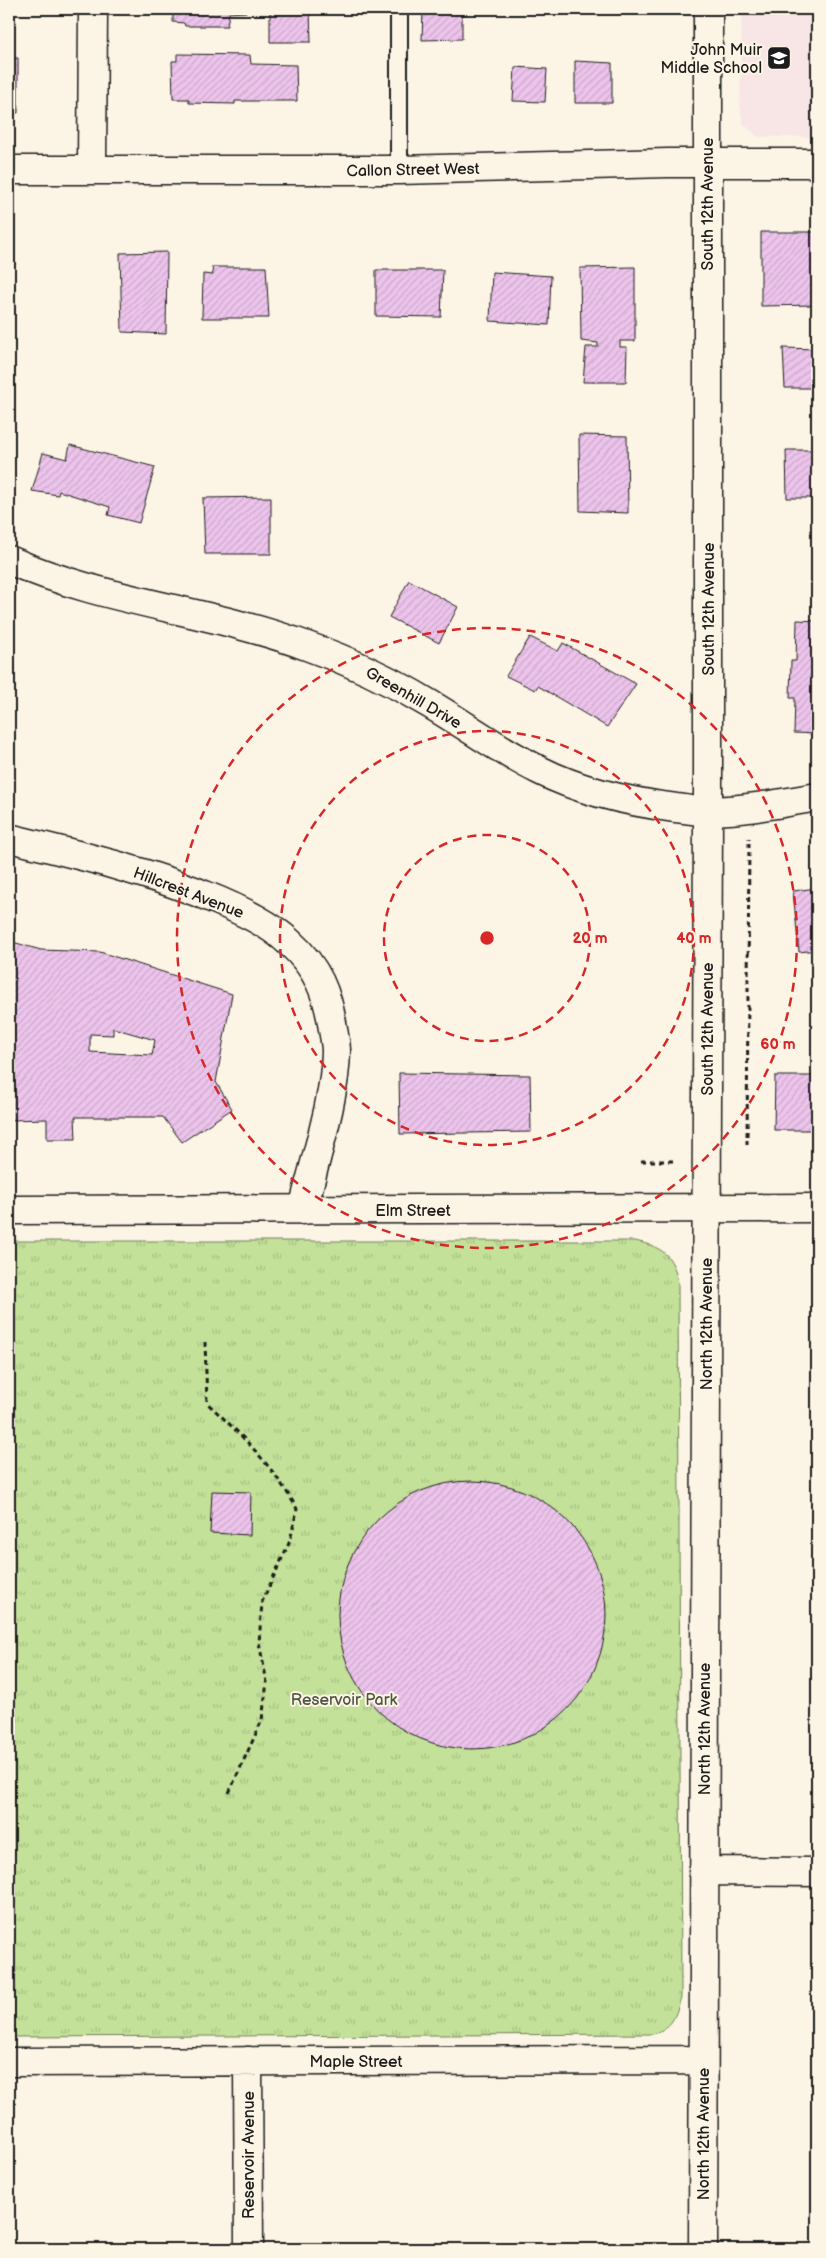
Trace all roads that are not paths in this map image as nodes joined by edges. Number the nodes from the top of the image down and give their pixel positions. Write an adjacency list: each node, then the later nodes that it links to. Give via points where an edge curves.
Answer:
1 (93, 9): 7 (street)
2 (399, 9): 8 (lane)
3 (708, 9): 4 (street, South 12th Avenue)
4 (707, 163): 5 (street, Callon Street West); 8 (street, Callon Street West); 11 (street, South 12th Avenue)
5 (817, 163)
6 (9, 170): 7 (street, Callon Street West)
7 (92, 170): 8 (street, Callon Street West)
8 (399, 170)
9 (9, 560): 11 (street, Greenhill Drive, via 40,574 103,594 199,614 283,637 349,661 429,703 540,771 585,790 644,804)
10 (817, 797): 11 (street, Greenhill Drive, via 749,809)
11 (708, 812): 14 (street, South 12th Avenue)
12 (9, 838): 16 (street, Hillcrest Avenue, via 112,863 198,892 260,921 291,943 308,962 319,978 329,1005 336,1050 332,1092)
13 (817, 1208): 14 (street, Elm Street)
14 (706, 1209): 16 (street, Elm Street); 17 (street, North 12th Avenue)
15 (9, 1210): 16 (street, Elm Street)
16 (303, 1210)
17 (703, 1871): 18 (street); 19 (street, North 12th Avenue)
18 (817, 1872)
19 (703, 2060): 20 (street, Maple Street); 23 (street, North 12th Avenue)
20 (248, 2061): 21 (street, Maple Street); 22 (street, Reservoir Avenue)
21 (9, 2062)
22 (249, 2249)
23 (703, 2249)

